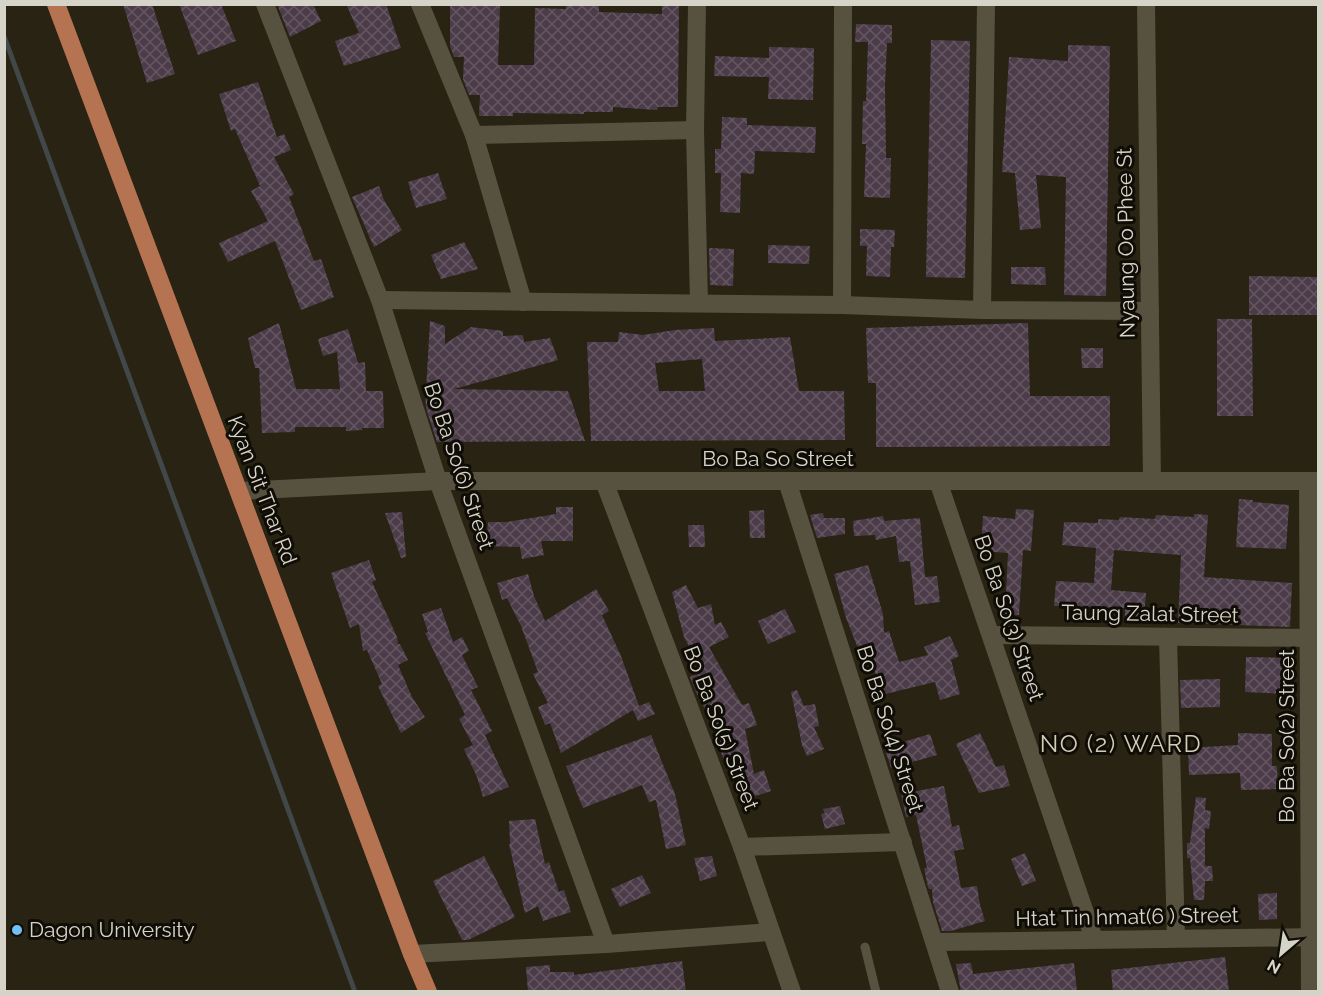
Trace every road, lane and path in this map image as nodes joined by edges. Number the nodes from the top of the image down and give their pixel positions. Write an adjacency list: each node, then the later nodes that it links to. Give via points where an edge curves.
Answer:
1 (56, 4): 22 (main road, Kyan Sit Thar Rd)
2 (265, 4): 10 (street, Bo Ba So(6) Street)
3 (420, 4): 9 (street)
4 (697, 4): 8 (street)
5 (843, 4): 13 (street)
6 (986, 4): 14 (street)
7 (1146, 4): 15 (street, Nyaung Oo Phee St)
8 (695, 130): 9 (street); 12 (street)
9 (474, 135): 11 (street)
10 (380, 300): 11 (street); 16 (street, Bo Ba So(6) Street)
11 (523, 302): 12 (street)
12 (699, 303): 13 (street)
13 (842, 305): 14 (street)
14 (982, 310): 15 (street)
15 (1150, 311): 20 (street, Nyaung Oo Phee St)
16 (438, 481): 17 (street, Bo Ba So Street); 22 (street, Bo Ba So Street); 33 (street, Bo Ba So(6) Street)
17 (604, 481): 18 (street, Bo Ba So Street); 27 (street, Bo Ba So(5) Street)
18 (787, 481): 19 (street, Bo Ba So Street); 26 (street, Bo Ba So(4) Street)
19 (938, 481): 20 (street, Bo Ba So Street); 23 (street, Bo Ba So(3) Street)
20 (1152, 481): 21 (street, Bo Ba So Street)
21 (1313, 481): 25 (street, Bo Ba So(2) Street)
22 (238, 491): 35 (main road, Kyan Sit Thar Rd)
23 (991, 635): 24 (street, Taung Zalat Street); 31 (street, Bo Ba So(3) Street)
24 (1168, 637): 25 (street, Taung Zalat Street); 30 (street)
25 (1310, 638): 29 (street, Bo Ba So(2) Street)
26 (903, 842): 27 (street); 32 (street, Bo Ba So(4) Street)
27 (742, 847): 28 (street, Bo Ba So(5) Street)
28 (770, 932): 33 (street); 37 (street, Bo Ba So(5) Street)
29 (1314, 937): 30 (street, Htat Tin hmat(6 ) Street); 40 (street, Bo Ba So(2) Street)
30 (1176, 938): 31 (street, Htat Tin hmat(6 ) Street)
31 (1094, 939): 32 (street, Htat Tin hmat(6 ) Street)
32 (936, 942): 39 (street, Bo Ba So(4) Street)
33 (606, 944): 35 (street)
34 (865, 947): 38 (lane)
35 (412, 954): 36 (main road, Kyan Sit Thar Rd)
36 (428, 992)
37 (792, 992)
38 (876, 992)
39 (950, 992)
40 (1310, 992)

